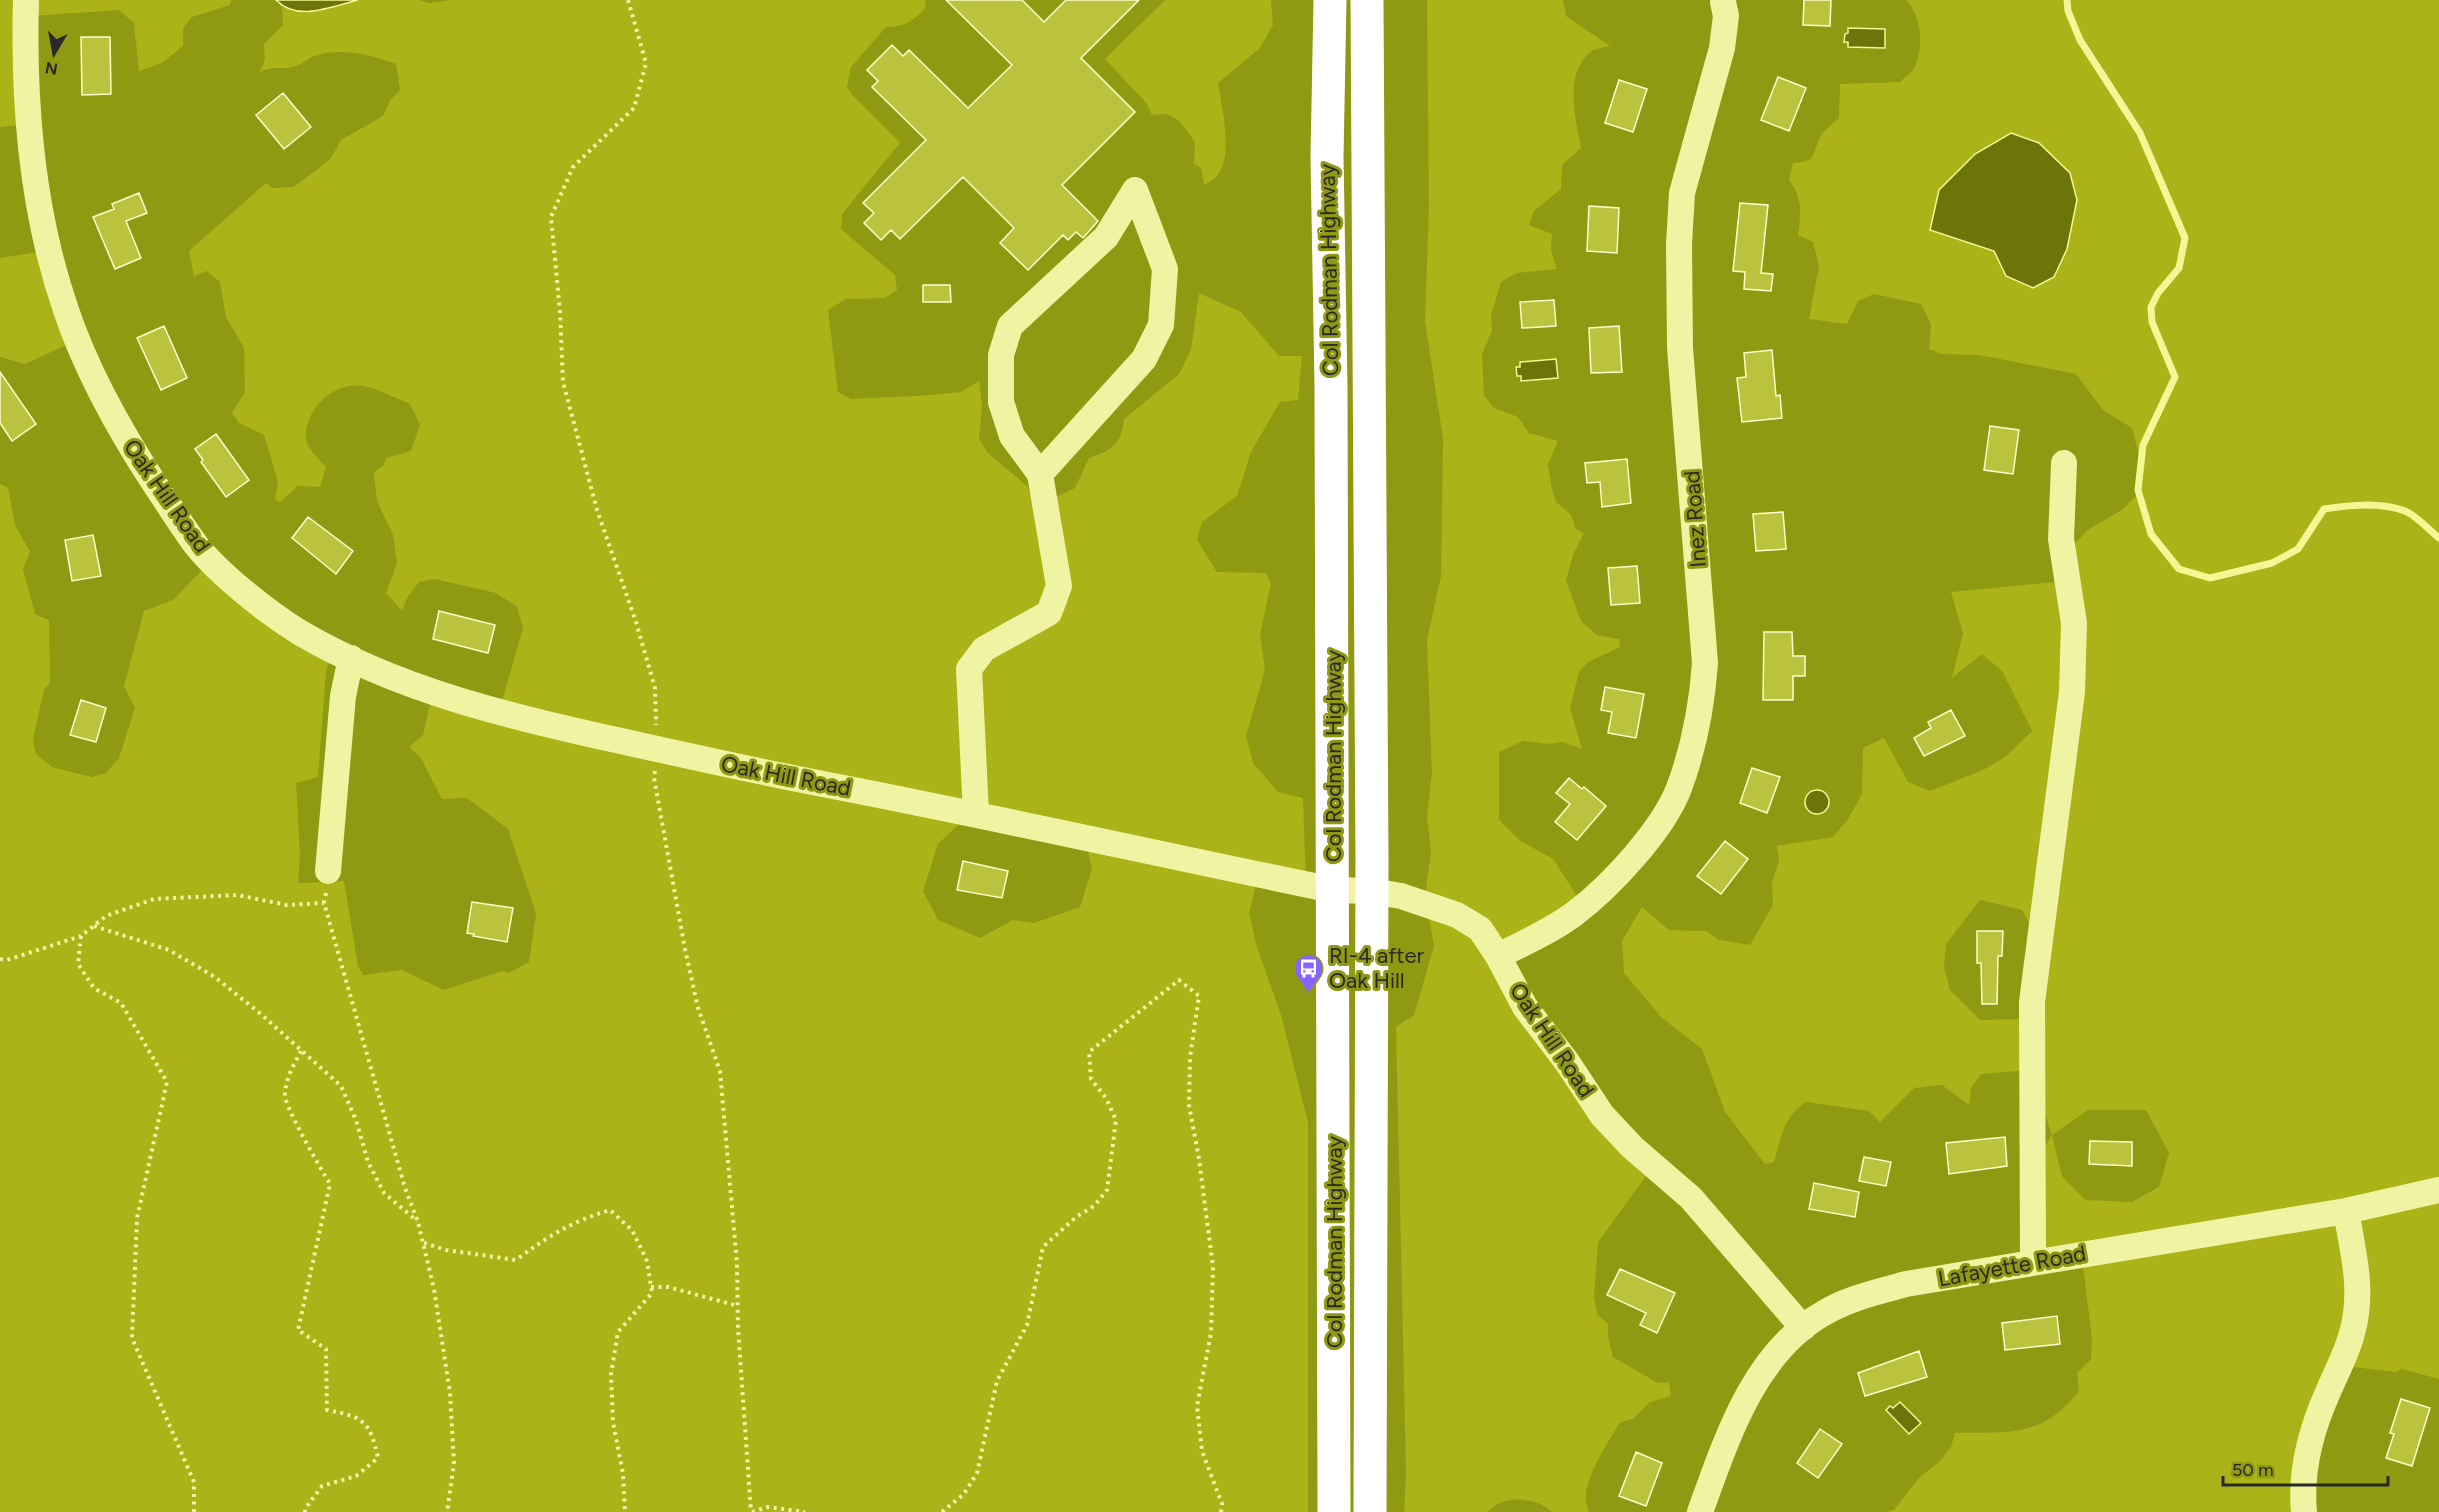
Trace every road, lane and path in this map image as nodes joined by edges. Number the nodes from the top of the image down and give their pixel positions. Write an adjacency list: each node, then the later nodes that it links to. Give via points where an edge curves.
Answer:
1 (26, 0): 7 (street, Oak Hill Road, via 26,84 34,170 52,262 66,312 107,405 198,548 276,617)
2 (1330, 0): 10 (highway, Col Rodman Highway, via 1327,156)
3 (1366, 0): 11 (highway, Col Rodman Highway)
4 (1723, 2): 15 (street, Inez Road, via 1726,16 1722,48 1682,193 1679,244 1680,348 1705,663 1702,705 1679,789 1630,861 1574,914)
5 (2064, 463): 22 (street, via 2061,539 2074,623 2072,692 2032,1002)
6 (1040, 474): 6 (street, via 1144,358 1161,325 1165,269 1135,190 1106,237 1010,326 1001,355 1001,402 1012,436); 8 (street, via 1059,586 1049,613 984,649 969,669)
7 (351, 658): 8 (street, Oak Hill Road, via 410,684 508,716 769,774); 9 (street, via 343,696)
8 (976, 814): 10 (street, Oak Hill Road)
9 (328, 871): 12 (path)
10 (1333, 890): 11 (street, Oak Hill Road); 34 (highway, Col Rodman Highway)
11 (1372, 891): 15 (street, Oak Hill Road, via 1401,896 1457,915 1480,929); 35 (highway, Col Rodman Highway)
12 (324, 903): 13 (path, via 287,905 237,895 154,899 106,916); 20 (path)
13 (94, 926): 14 (path); 17 (path, via 169,950 215,977)
14 (81, 936): 16 (path); 26 (path, via 78,964 94,988 121,1002 167,1082 137,1218 132,1338 194,1482)
15 (1498, 956): 25 (street, Oak Hill Road, via 1525,1008 1602,1114 1632,1147 1691,1198)
16 (0, 959)
17 (301, 1050): 20 (path, via 341,1086 368,1162 384,1193); 27 (path, via 290,1073 285,1097 330,1184 298,1330 326,1350 327,1410 355,1415 373,1434 378,1458 356,1476 322,1486)
18 (2439, 1190): 19 (street, Lafayette Road)
19 (2346, 1210): 22 (street, Lafayette Road); 37 (street, via 2355,1247 2357,1308 2352,1333 2311,1436 2303,1480)
20 (418, 1222): 21 (path)
21 (423, 1243): 23 (path, via 516,1260 581,1218 610,1210 632,1230 647,1261); 28 (path, via 434,1289 453,1421 454,1464)
22 (2033, 1262): 25 (street, Lafayette Road, via 1906,1284 1848,1301 1822,1313)
23 (651, 1287): 24 (path, via 669,1287); 29 (path, via 652,1293 618,1332 611,1374)
24 (738, 1306)
25 (1803, 1328): 36 (street, Lafayette Road, via 1754,1386 1728,1436)
26 (194, 1512)
27 (305, 1512)
28 (447, 1512)
29 (625, 1512)
30 (752, 1512): 31 (path, via 768,1507)
31 (805, 1512)
32 (942, 1512): 33 (path, via 964,1494 977,1473 997,1381 1027,1325 1043,1248 1094,1206 1107,1190 1116,1120 1107,1098 1091,1078 1089,1052 1179,980 1199,996 1190,1057 1189,1105 1213,1267 1211,1334 1197,1406 1202,1451 1222,1504)
33 (1221, 1512)
34 (1334, 1512)
35 (1370, 1512)
36 (1700, 1512)
37 (2304, 1512)

